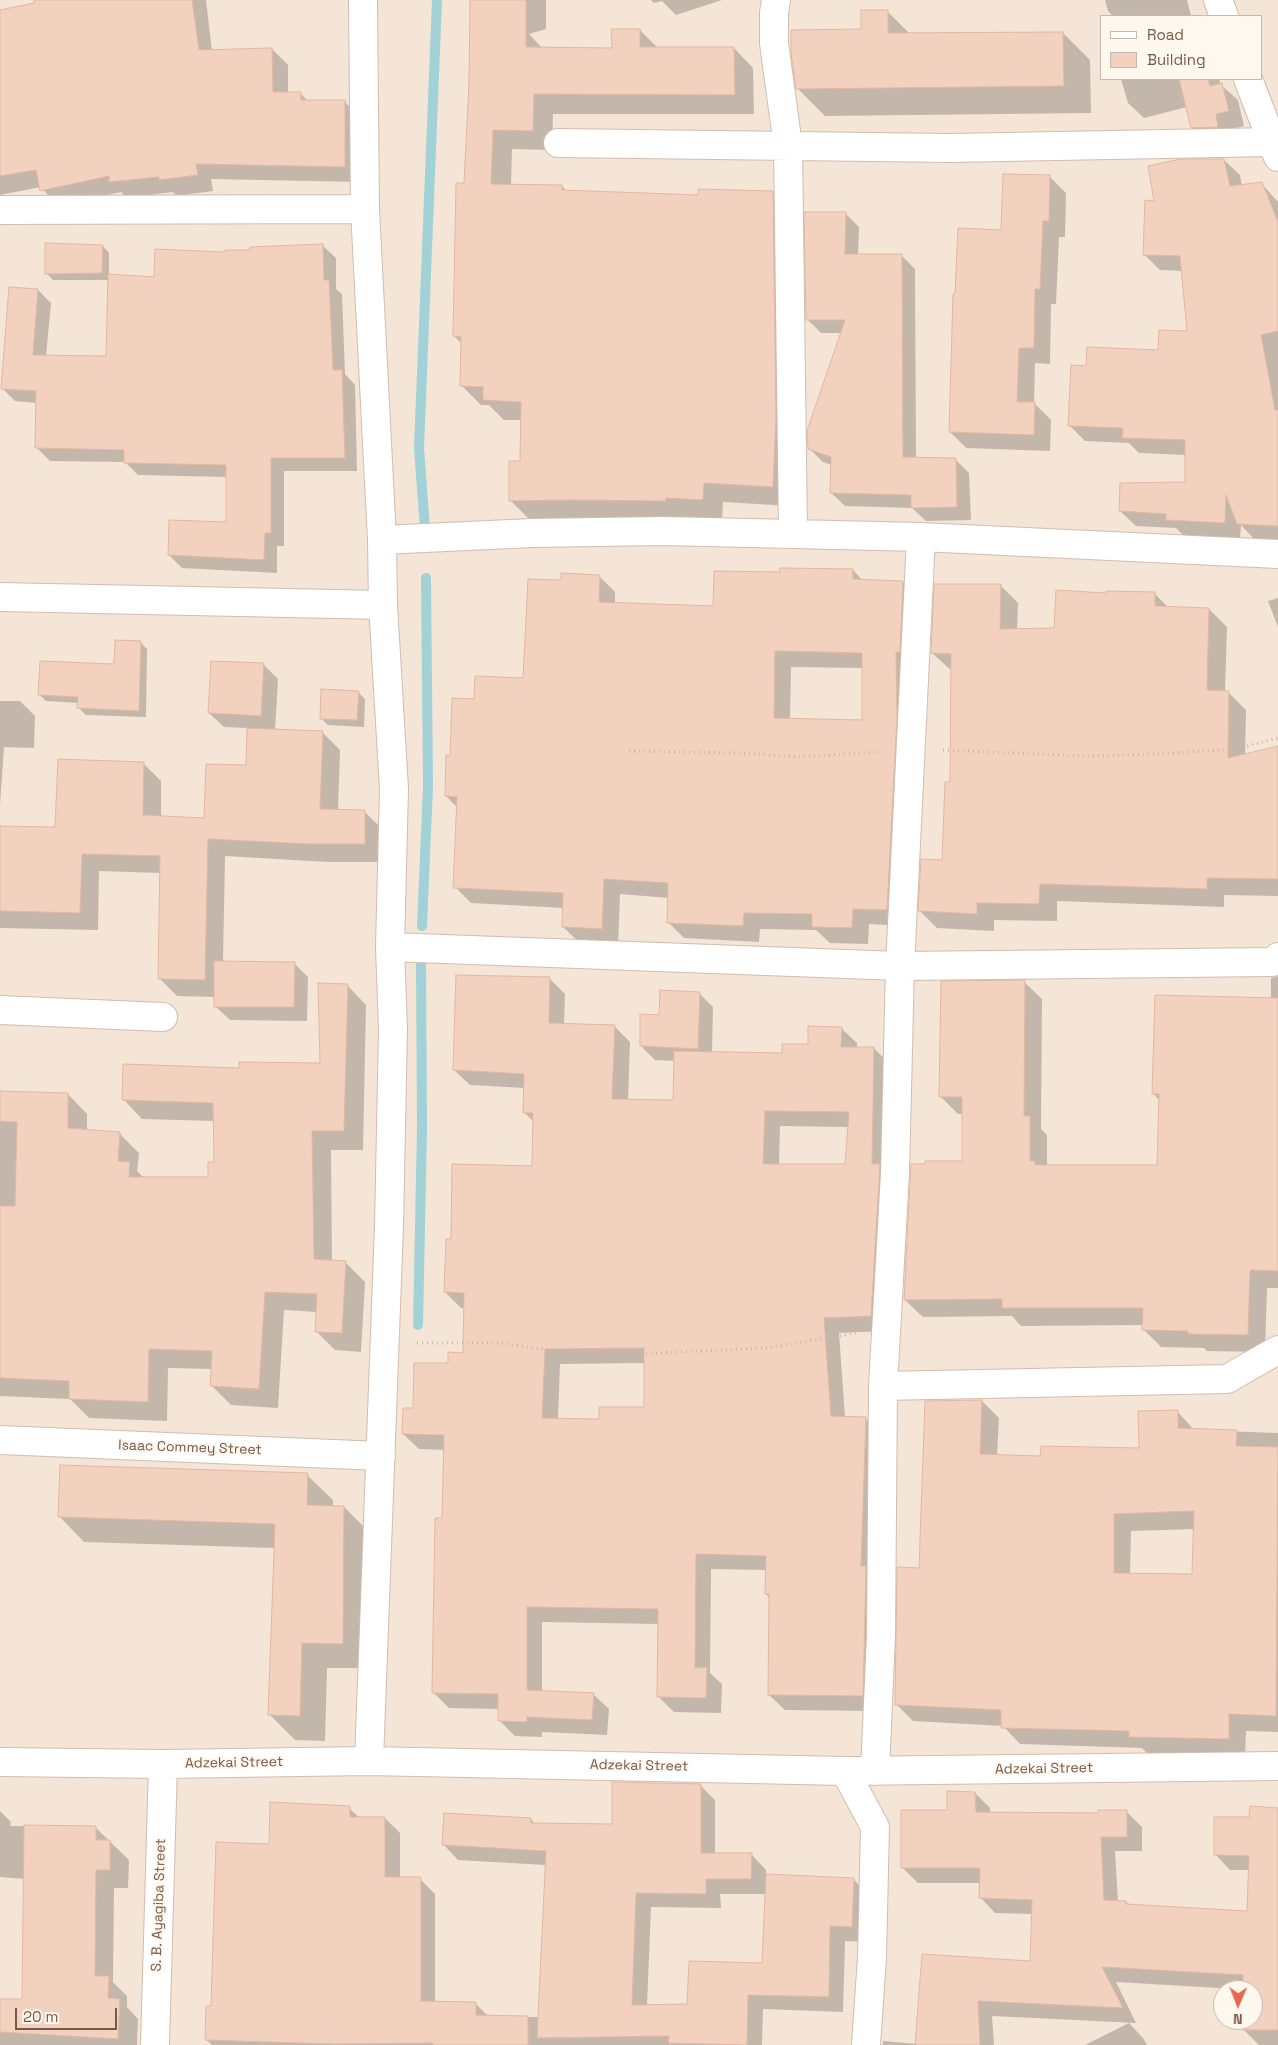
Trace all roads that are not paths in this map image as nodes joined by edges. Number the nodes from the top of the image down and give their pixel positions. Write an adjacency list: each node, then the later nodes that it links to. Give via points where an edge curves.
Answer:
1 (363, 0): 9 (street)
2 (776, 0): 7 (street, via 774,43)
3 (1218, 0): 4 (street)
4 (1224, 15)
5 (1248, 80): 8 (street)
6 (558, 142): 7 (street)
7 (788, 146): 8 (street); 11 (street)
8 (1275, 150)
9 (365, 209): 10 (street); 13 (street)
10 (0, 210)
11 (793, 533): 12 (street); 13 (street, via 663,531)
12 (921, 537): 14 (street); 19 (street)
13 (382, 540): 16 (street)
14 (1278, 554)
15 (0, 597): 16 (street)
16 (383, 605): 17 (street, via 394,788)
17 (390, 947): 19 (street); 25 (street, via 393,1029)
18 (1278, 958): 19 (street, via 1272,962)
19 (900, 966): 23 (street, via 895,1173)
20 (0, 1010): 21 (street)
21 (164, 1017)
22 (1278, 1350): 23 (street, via 1227,1379)
23 (883, 1386): 31 (street)
24 (0, 1440): 25 (street, Isaac Commey Street)
25 (381, 1456): 26 (street)
26 (369, 1761): 28 (street, Adzekai Street); 30 (street, Adzekai Street)
27 (0, 1762): 28 (street, Adzekai Street)
28 (163, 1764): 32 (street, S. B. Ayagiba Street)
29 (1278, 1766): 31 (street, Adzekai Street)
30 (845, 1771): 31 (street, Adzekai Street); 33 (street, via 876,1827)
31 (875, 1771)
32 (155, 2045)
33 (866, 2045)

